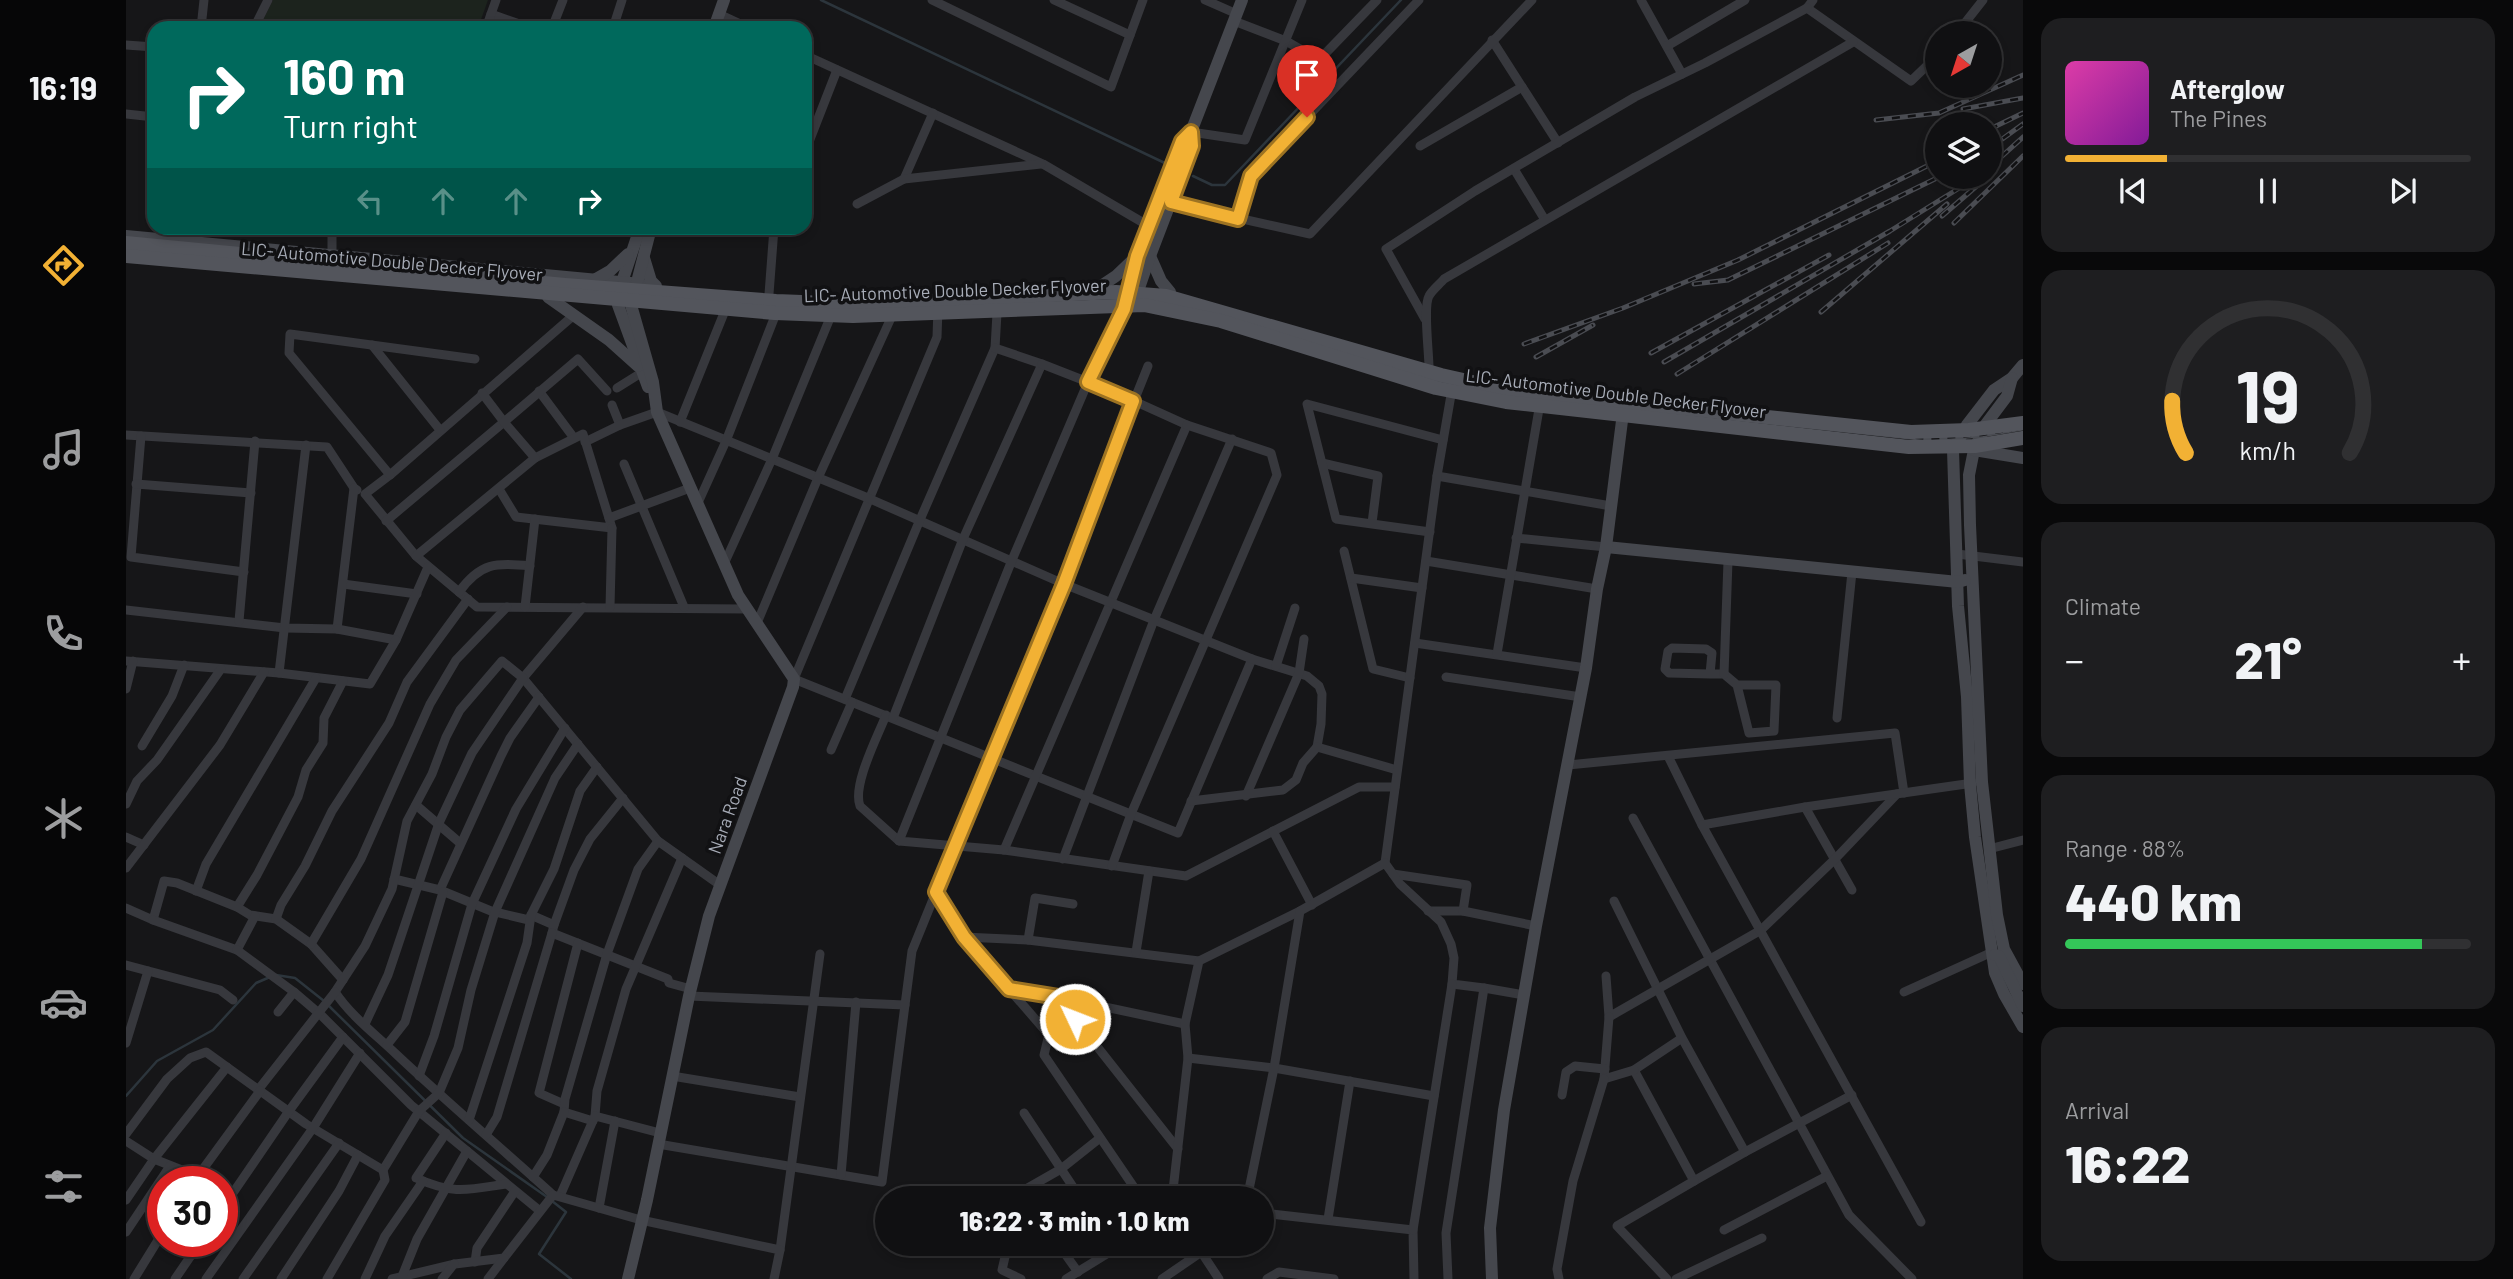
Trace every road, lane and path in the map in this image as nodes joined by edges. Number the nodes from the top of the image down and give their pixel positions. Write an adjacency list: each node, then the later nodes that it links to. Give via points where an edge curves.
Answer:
1 (204, 0): 23 (street)
2 (268, 0): 24 (street)
3 (496, 0): 20 (street)
4 (563, 0): 27 (street)
5 (622, 0): 28 (street)
6 (724, 0): 21 (main road)
7 (932, 0): 32 (street, via 1111,87)
8 (1055, 0): 32 (street)
9 (1143, 0): 32 (street)
10 (1205, 0): 22 (street)
11 (1242, 0): 22 (main road)
12 (1303, 0): 34 (street)
13 (1377, 0): 34 (street, via 1321,59)
14 (1419, 0): 56 (street, via 1251,176)
15 (1532, 0): 33 (street)
16 (1641, 0): 38 (street)
17 (1745, 0): 38 (street)
18 (1983, 0): 31 (street)
19 (1810, 4): 35 (street); 42 (street)
20 (491, 14): 25 (street); 26 (street)
21 (719, 14): 29 (main road); 30 (street)
22 (1236, 17): 34 (street); 47 (main road)
23 (202, 21)
24 (258, 21)
25 (488, 21)
26 (511, 21)
27 (555, 21)
28 (615, 21)
29 (716, 21)
30 (734, 21)
31 (1966, 21)
32 (1130, 35)
33 (1492, 40): 43 (street); 56 (street, via 1310,233)
34 (1286, 41): 47 (street, via 1245,141)
35 (1853, 42): 40 (street, via 1910,81); 57 (street)
36 (126, 45): 37 (street)
37 (147, 46)
38 (1667, 46): 42 (street)
39 (812, 58): 41 (street)
40 (1925, 67)
41 (836, 70): 44 (street); 48 (street)
42 (1682, 74): 49 (street)
43 (1522, 87): 49 (street); 50 (street)
44 (933, 113): 51 (street); 53 (street)
45 (126, 114): 46 (street)
46 (147, 116)
47 (1191, 132): 54 (main road, via 1192,146); 58 (main road, via 1182,141)
48 (812, 133)
49 (1558, 143): 52 (street)
50 (1420, 146)
51 (1042, 164): 53 (street); 58 (street)
52 (1514, 169): 57 (street); 88 (street, via 1386,248)
53 (904, 179): 55 (street)
54 (1171, 202): 56 (street); 58 (main road)
55 (857, 204)
56 (1238, 219)
57 (1545, 220): 88 (street, via 1444,279 1429,297)
58 (1154, 228): 67 (main road)
59 (332, 235): 66 (street)
60 (639, 235): 65 (main road)
61 (647, 235): 65 (main road)
62 (773, 235): 75 (street)
63 (126, 236): 66 (main road)
64 (126, 243): 111 (main road, LIC- Automotive Double Decker Flyover, bridge, via 776,301 853,304 1154,294 1441,376 1508,390 1911,432 1969,430)
65 (637, 252): 69 (main road); 70 (main road); 71 (main road)
66 (332, 255): 69 (main road)
67 (1143, 256): 72 (main road); 73 (main road); 74 (main road)
68 (126, 258): 77 (main road); 125 (main road, LIC- Automotive Double Decker Flyover, bridge, via 775,313 853,316 1144,305 1221,321 1436,388 1506,402 1909,447)
69 (596, 280): 70 (main road)
70 (629, 283): 71 (main road); 78 (main road)
71 (656, 286): 75 (main road)
72 (1098, 288): 73 (main road); 76 (main road)
73 (1133, 288): 74 (main road); 79 (main road); 80 (main road)
74 (1170, 292): 95 (main road)
75 (769, 294): 76 (main road, via 827,298)
76 (937, 295): 85 (street)
77 (548, 298): 78 (main road); 83 (main road)
78 (625, 305): 81 (main road); 96 (main road); 102 (main road)
79 (1124, 309): 80 (main road); 82 (main road); 98 (street)
80 (1138, 309): 104 (main road, via 1231,328)
81 (724, 313): 84 (main road); 113 (street)
82 (997, 313): 85 (main road); 90 (street)
83 (574, 315): 96 (main road); 103 (street)
84 (775, 316): 86 (main road); 123 (street)
85 (938, 316): 87 (main road); 146 (street, via 937,337)
86 (830, 318): 87 (main road); 133 (street)
87 (891, 318): 138 (street)
88 (1425, 319): 95 (street)
89 (372, 345): 91 (street); 118 (street); 136 (street, via 290,334 289,353)
90 (995, 348): 92 (street); 153 (street)
91 (475, 359)
92 (1042, 364): 98 (street); 158 (street)
93 (2023, 365): 97 (main road)
94 (1148, 366): 106 (street)
95 (1429, 368): 105 (main road, via 1508,386)
96 (640, 370): 99 (street); 102 (main road)
97 (2012, 378): 114 (main road, via 2007,396); 117 (main road, via 1994,390)
98 (1088, 382): 106 (street); 165 (street)
99 (617, 387)
100 (539, 391): 101 (street, via 578,359); 112 (street); 121 (street)
101 (607, 391)
102 (653, 392): 109 (main road)
103 (482, 393): 112 (street); 118 (street)
104 (1451, 395): 108 (main road); 124 (street)
105 (1625, 397): 110 (main road); 117 (main road, via 1911,428)
106 (1133, 401): 116 (street); 179 (street)
107 (612, 405): 115 (street)
108 (1539, 409): 110 (main road); 143 (street)
109 (657, 412): 113 (street); 115 (street); 141 (main road)
110 (1623, 418): 129 (main road, via 1908,452); 149 (main road)
111 (2023, 420): 114 (main road)
112 (504, 422): 131 (street); 152 (street)
113 (680, 422): 123 (street)
114 (1986, 424): 117 (main road); 130 (main road)
115 (620, 425): 127 (street)
116 (1186, 425): 122 (street); 185 (street)
117 (1967, 425): 129 (main road)
118 (440, 430): 136 (street)
119 (126, 435): 120 (street)
120 (141, 436): 126 (street); 139 (street)
121 (574, 438): 127 (street, via 583,433); 131 (street)
122 (1232, 439): 194 (street); 201 (street, via 1271,453 1277,475)
123 (726, 440): 133 (street); 147 (street)
124 (1443, 440): 134 (street, via 1307,404); 137 (street)
125 (2023, 440): 130 (main road)
126 (255, 441): 128 (street); 144 (street)
127 (585, 442): 150 (street)
128 (306, 446): 140 (street, via 327,447); 197 (street)
129 (1953, 450): 130 (main road); 161 (main road)
130 (1974, 450): 132 (main road); 162 (main road, via 1969,475)
131 (535, 458): 142 (street)
132 (2023, 458)
133 (772, 459): 138 (street); 169 (street)
134 (1322, 463): 154 (street, via 1336,519); 154 (street, via 1378,476)
135 (624, 464): 148 (street)
136 (390, 475): 145 (street)
137 (1437, 476): 143 (street); 156 (street)
138 (818, 478): 146 (street); 196 (street)
139 (136, 484): 144 (street); 164 (street)
140 (354, 488): 145 (street); 178 (street)
141 (690, 488): 147 (main road); 148 (street)
142 (499, 489): 151 (street, via 516,517); 163 (street)
143 (1526, 492): 149 (street); 157 (street)
144 (251, 493): 172 (street)
145 (365, 494): 152 (street)
146 (868, 498): 153 (street); 219 (street)
147 (697, 505): 169 (main road)
148 (642, 506): 150 (street); 190 (street)
149 (1611, 506): 159 (main road)
150 (609, 517): 155 (street)
151 (535, 519): 155 (street); 170 (street)
152 (386, 521): 163 (street)
153 (919, 522): 158 (street); 225 (street)
154 (1371, 523): 156 (street)
155 (612, 528): 189 (street)
156 (1430, 532): 166 (street)
157 (1516, 538): 159 (street); 174 (street)
158 (963, 539): 165 (street); 226 (street)
159 (1606, 547): 167 (main road); 181 (main road)
160 (1344, 551): 175 (street)
161 (1957, 554): 162 (street); 177 (main road)
162 (1972, 555): 168 (street); 176 (main road)
163 (415, 556): 171 (street)
164 (129, 557): 172 (street)
165 (1012, 560): 179 (street); 229 (street)
166 (1426, 561): 174 (street); 180 (street)
167 (1728, 561): 173 (main road); 214 (street)
168 (2023, 562)
169 (724, 564): 192 (main road)
170 (530, 566): 182 (street, via 494,564 478,572); 187 (street)
171 (428, 567): 182 (street); 183 (street)
172 (244, 572): 195 (street)
173 (1852, 572): 177 (main road); 227 (street)
174 (1511, 574): 181 (street); 203 (street)
175 (1351, 578): 180 (street); 218 (street, via 1373,669)
176 (1972, 578): 177 (main road); 240 (main road)
177 (1958, 582): 240 (main road)
178 (343, 584): 183 (street); 198 (street)
179 (1064, 584): 185 (street); 235 (street)
180 (1422, 588): 202 (street)
181 (1597, 589): 208 (main road)
182 (459, 592): 184 (street)
183 (417, 594): 200 (street)
184 (468, 599): 186 (street, via 477,607); 291 (street, via 407,682 389,723 326,822)
185 (1109, 601): 194 (street); 239 (street)
186 (507, 607): 187 (street); 299 (street, via 456,660 430,704 361,859)
187 (525, 607): 188 (street)
188 (583, 607): 189 (street); 217 (street)
189 (610, 607): 190 (street)
190 (684, 607): 192 (street)
191 (1295, 608): 207 (street)
192 (746, 609): 196 (main road)
193 (126, 610): 195 (street)
194 (1154, 620): 201 (street); 243 (street)
195 (239, 621): 197 (street)
196 (757, 623): 219 (main road)
197 (285, 628): 198 (street); 211 (street)
198 (337, 629): 200 (street)
199 (1304, 639): 212 (street)
200 (397, 640): 220 (street, via 370,684)
201 (1206, 640): 204 (street); 250 (street)
202 (1415, 643): 203 (street); 218 (street)
203 (1497, 654): 208 (street)
204 (1252, 659): 207 (street); 246 (street)
205 (130, 661): 206 (street); 222 (street)
206 (184, 666): 209 (street); 231 (street)
207 (1276, 666): 212 (street)
208 (1586, 667): 224 (main road)
209 (220, 668): 210 (street); 247 (street, via 157,760 137,781)
210 (264, 672): 211 (street); 260 (street, via 220,745)
211 (279, 673): 216 (street)
212 (1299, 673): 232 (street, via 1319,686 1321,694); 244 (street)
213 (1710, 674): 213 (street, via 1710,651 1668,651 1667,671); 214 (street)
214 (1724, 674): 221 (street)
215 (1446, 677): 224 (street)
216 (316, 678): 220 (street); 276 (street, via 206,864)
217 (523, 678): 223 (street); 248 (street, via 502,660 484,679 460,710); 252 (street, via 472,752)
218 (1410, 678): 238 (street)
219 (794, 679): 225 (street); 274 (main road, Nara Road)
220 (343, 681): 283 (street, via 324,718 323,743 306,770 298,797)
221 (1737, 685): 221 (street, via 1776,685 1774,731 1749,733)
222 (126, 689)
223 (539, 697): 228 (street); 259 (street, via 510,738)
224 (1581, 697): 236 (main road)
225 (849, 701): 226 (street); 233 (street)
226 (889, 717): 229 (street); 258 (street, via 862,777 858,801)
227 (1837, 718)
228 (565, 728): 230 (street); 280 (street, via 516,809)
229 (942, 737): 235 (street); 258 (street)
230 (579, 744): 237 (street); 287 (street, via 555,778)
231 (142, 746)
232 (1317, 747): 238 (street); 244 (street, via 1296,780 1283,790)
233 (831, 750)
234 (1668, 756): 236 (street); 242 (street, via 1895,733); 253 (street)
235 (992, 757): 239 (street); 261 (street)
236 (1568, 765): 293 (main road)
237 (597, 767): 245 (street); 289 (street, via 580,791 554,869)
238 (1397, 770): 241 (street)
239 (1037, 776): 243 (street); 263 (street)
240 (1976, 783): 242 (street); 262 (main road); 304 (main road)
241 (1395, 787): 254 (street, via 1359,788); 267 (street)
242 (1900, 793): 249 (street); 265 (street)
243 (1087, 796): 250 (street); 266 (street)
244 (1246, 796): 246 (street)
245 (622, 797): 257 (street); 294 (street, via 590,839)
246 (1191, 801): 250 (street, via 1178,833)
247 (126, 804)
248 (416, 804): 252 (street); 272 (street, via 407,821)
249 (1805, 807): 253 (street); 265 (street)
250 (1131, 814): 268 (street)
251 (1633, 818): 305 (street)
252 (439, 823): 259 (street); 273 (street)
253 (1702, 825): 295 (street)
254 (1273, 831): 270 (street, via 1186,876); 282 (street)
255 (126, 837): 260 (street)
256 (2023, 840): 262 (street)
257 (658, 841): 264 (street); 302 (street, via 638,869)
258 (900, 841): 261 (street)
259 (460, 843): 277 (street)
260 (144, 845): 269 (street)
261 (956, 845): 263 (street); 278 (street)
262 (1989, 849): 304 (main road)
263 (1004, 850): 266 (street)
264 (682, 858): 274 (street); 308 (street)
265 (1836, 858): 275 (street); 295 (street)
266 (1063, 859): 268 (street)
267 (1385, 863): 271 (street); 282 (street)
268 (1112, 866): 270 (street)
269 (126, 868)
270 (1149, 871): 301 (street)
271 (1393, 874): 286 (street); 288 (street, via 1466,885)
272 (394, 879): 273 (street); 311 (street, via 365,946)
273 (418, 885): 277 (street); 331 (street, via 388,975)
274 (720, 885): 319 (main road, Nara Road)
275 (1852, 890)
276 (195, 891): 283 (street); 292 (street, via 164,881)
277 (442, 891): 280 (street); 338 (street, via 405,1022)
278 (936, 892): 296 (street); 326 (street, via 912,951)
279 (1614, 901): 316 (street)
280 (472, 904): 287 (street); 345 (street, via 435,1036)
281 (1073, 904): 297 (street, via 1035,898)
282 (1312, 905): 285 (street)
283 (237, 907): 290 (street)
284 (126, 908): 292 (street)
285 (1300, 911): 306 (street); 342 (street)
286 (1428, 911): 288 (street); 312 (street, via 1441,922 1451,944)
287 (495, 912): 289 (street, via 529,920); 349 (street, via 458,1048)
288 (1463, 912): 293 (street)
289 (531, 915): 294 (street); 359 (street, via 527,943)
290 (256, 916): 291 (street); 300 (street)
291 (276, 919): 299 (street)
292 (153, 920): 300 (street)
293 (1536, 926): 321 (main road)
294 (553, 929): 298 (street); 365 (street, via 497,1117)
295 (1761, 930): 305 (street); 351 (street)
296 (964, 937): 297 (street); 315 (street)
297 (1028, 940): 301 (street)
298 (578, 943): 302 (street); 354 (street, via 539,1093)
299 (311, 944): 311 (street)
300 (237, 950): 317 (street)
301 (1136, 952): 306 (street)
302 (607, 954): 308 (street); 354 (street)
303 (820, 954): 323 (street)
304 (1998, 954): 313 (main road); 320 (street); 327 (main road); 333 (main road, via 1995,973)
305 (1710, 959): 316 (street); 361 (street)
306 (1199, 961): 332 (street)
307 (126, 965): 309 (street)
308 (635, 965): 319 (street); 358 (street, via 597,1091)
309 (148, 971): 324 (street, via 220,990); 337 (street)
310 (1606, 976): 330 (street)
311 (343, 980): 318 (street)
312 (1452, 984): 314 (street); 352 (street)
313 (2023, 984)
314 (1485, 988): 321 (street); 438 (street, via 1446,1233)
315 (1009, 989): 322 (street); 334 (street)
316 (1657, 989): 330 (street); 336 (street)
317 (294, 992): 328 (street); 329 (street)
318 (335, 992): 329 (street); 331 (street)
319 (690, 992): 323 (street); 346 (main road, Nara Road)
320 (1904, 992)
321 (1524, 996): 439 (main road, via 1490,1228)
322 (1058, 997): 332 (street); 334 (street); 370 (street)
323 (814, 999): 325 (street); 353 (street)
324 (233, 1000)
325 (856, 1002): 326 (street); 380 (street)
326 (905, 1005): 380 (street, via 882,1182)
327 (2023, 1006)
328 (278, 1012)
329 (318, 1012): 335 (street); 348 (street)
330 (1609, 1017): 344 (street)
331 (365, 1024): 338 (street)
332 (1185, 1024): 340 (street)
333 (2023, 1027)
334 (1049, 1035): 366 (street, via 1044,1055)
335 (343, 1037): 339 (street); 355 (street)
336 (1682, 1038): 343 (street); 372 (street)
337 (126, 1043)
338 (387, 1045): 345 (street)
339 (360, 1053): 356 (street); 362 (street)
340 (1188, 1058): 342 (street); 370 (street)
341 (227, 1067): 348 (street); 364 (street, via 206,1052 190,1058 167,1079); 374 (street)
342 (1274, 1068): 347 (street); 391 (street)
343 (1634, 1070): 344 (street); 384 (street)
344 (1604, 1074): 350 (street, via 1575,1066 1566,1072); 440 (street, via 1573,1181)
345 (419, 1076): 349 (street)
346 (672, 1076): 353 (street); 367 (main road, Nara Road)
347 (1350, 1081): 352 (street); 400 (street)
348 (259, 1090): 355 (street); 376 (street)
349 (439, 1093): 356 (street); 359 (street)
350 (1562, 1095)
351 (1852, 1095): 361 (street); 402 (street)
352 (1434, 1096): 403 (street)
353 (800, 1097): 377 (street)
354 (564, 1108): 358 (street); 382 (street, via 547,1155)
355 (289, 1111): 362 (street); 386 (street)
356 (419, 1111): 363 (street); 379 (street)
357 (1024, 1113): 378 (street)
358 (594, 1119): 360 (street); 394 (street)
359 (469, 1120): 365 (street)
360 (615, 1121): 367 (street); 397 (street)
361 (1798, 1122): 372 (street); 381 (street)
362 (313, 1128): 369 (street); 422 (street)
363 (446, 1133): 371 (street); 383 (street, via 416,1178)
364 (126, 1134)
365 (486, 1135): 382 (street)
366 (1101, 1138): 378 (street); 389 (street)
367 (659, 1139): 377 (street); 401 (main road, Nara Road)
368 (126, 1141): 374 (street)
369 (339, 1143): 373 (street); 423 (street)
370 (1178, 1149): 390 (street)
371 (467, 1151): 385 (street); 392 (street)
372 (1745, 1152): 384 (street)
373 (358, 1155): 379 (street); 424 (street)
374 (154, 1159): 375 (street); 395 (street)
375 (170, 1166)
376 (205, 1166)
377 (790, 1167): 380 (street); 407 (street)
378 (1061, 1169): 387 (street); 388 (street)
379 (383, 1170): 425 (street, via 385,1180)
380 (841, 1175)
381 (1827, 1176): 404 (street); 443 (street, via 1849,1215)
382 (533, 1177): 394 (street)
383 (423, 1181): 392 (street); 426 (street, via 385,1236)
384 (1694, 1181): 441 (street, via 1616,1226)
385 (506, 1184): 392 (street); 393 (street)
386 (238, 1186)
387 (1036, 1186)
388 (1072, 1186)
389 (1133, 1186)
390 (1175, 1186)
391 (1250, 1186)
392 (444, 1189): 419 (street)
393 (515, 1191): 398 (street); 416 (street, via 477,1248)
394 (555, 1196): 397 (street); 398 (street)
395 (126, 1200)
396 (147, 1200): 405 (street)
397 (599, 1208): 401 (street)
398 (541, 1210): 415 (street)
399 (1274, 1214): 400 (street)
400 (1328, 1219): 403 (street)
401 (642, 1220): 407 (street); 429 (main road, Nara Road)
402 (1921, 1222)
403 (1413, 1230): 437 (street)
404 (1724, 1230)
405 (126, 1232)
406 (1762, 1238): 442 (street)
407 (780, 1250): 430 (street)
408 (1005, 1256): 431 (street, via 1002,1269)
409 (1067, 1256): 418 (street)
410 (1101, 1256): 418 (street)
411 (1189, 1256): 433 (street)
412 (1204, 1256): 434 (street)
413 (148, 1257): 420 (street)
414 (190, 1257): 421 (street)
415 (504, 1258): 416 (street); 428 (street)
416 (475, 1262): 417 (street)
417 (455, 1264): 419 (street); 427 (street)
418 (1078, 1272): 432 (street)
419 (398, 1278)
420 (134, 1279)
421 (175, 1279)
422 (206, 1279)
423 (243, 1279)
424 (281, 1279)
425 (327, 1279)
426 (365, 1279)
427 (442, 1279)
428 (488, 1279)
429 (628, 1279)
430 (774, 1279)
431 (1021, 1279)
432 (1066, 1279)
433 (1162, 1279)
434 (1219, 1279)
435 (1268, 1279): 436 (street, via 1279,1272)
436 (1334, 1279)
437 (1414, 1279)
438 (1448, 1279)
439 (1492, 1279)
440 (1559, 1279)
441 (1667, 1279)
442 (1676, 1279)
443 (1912, 1279)

